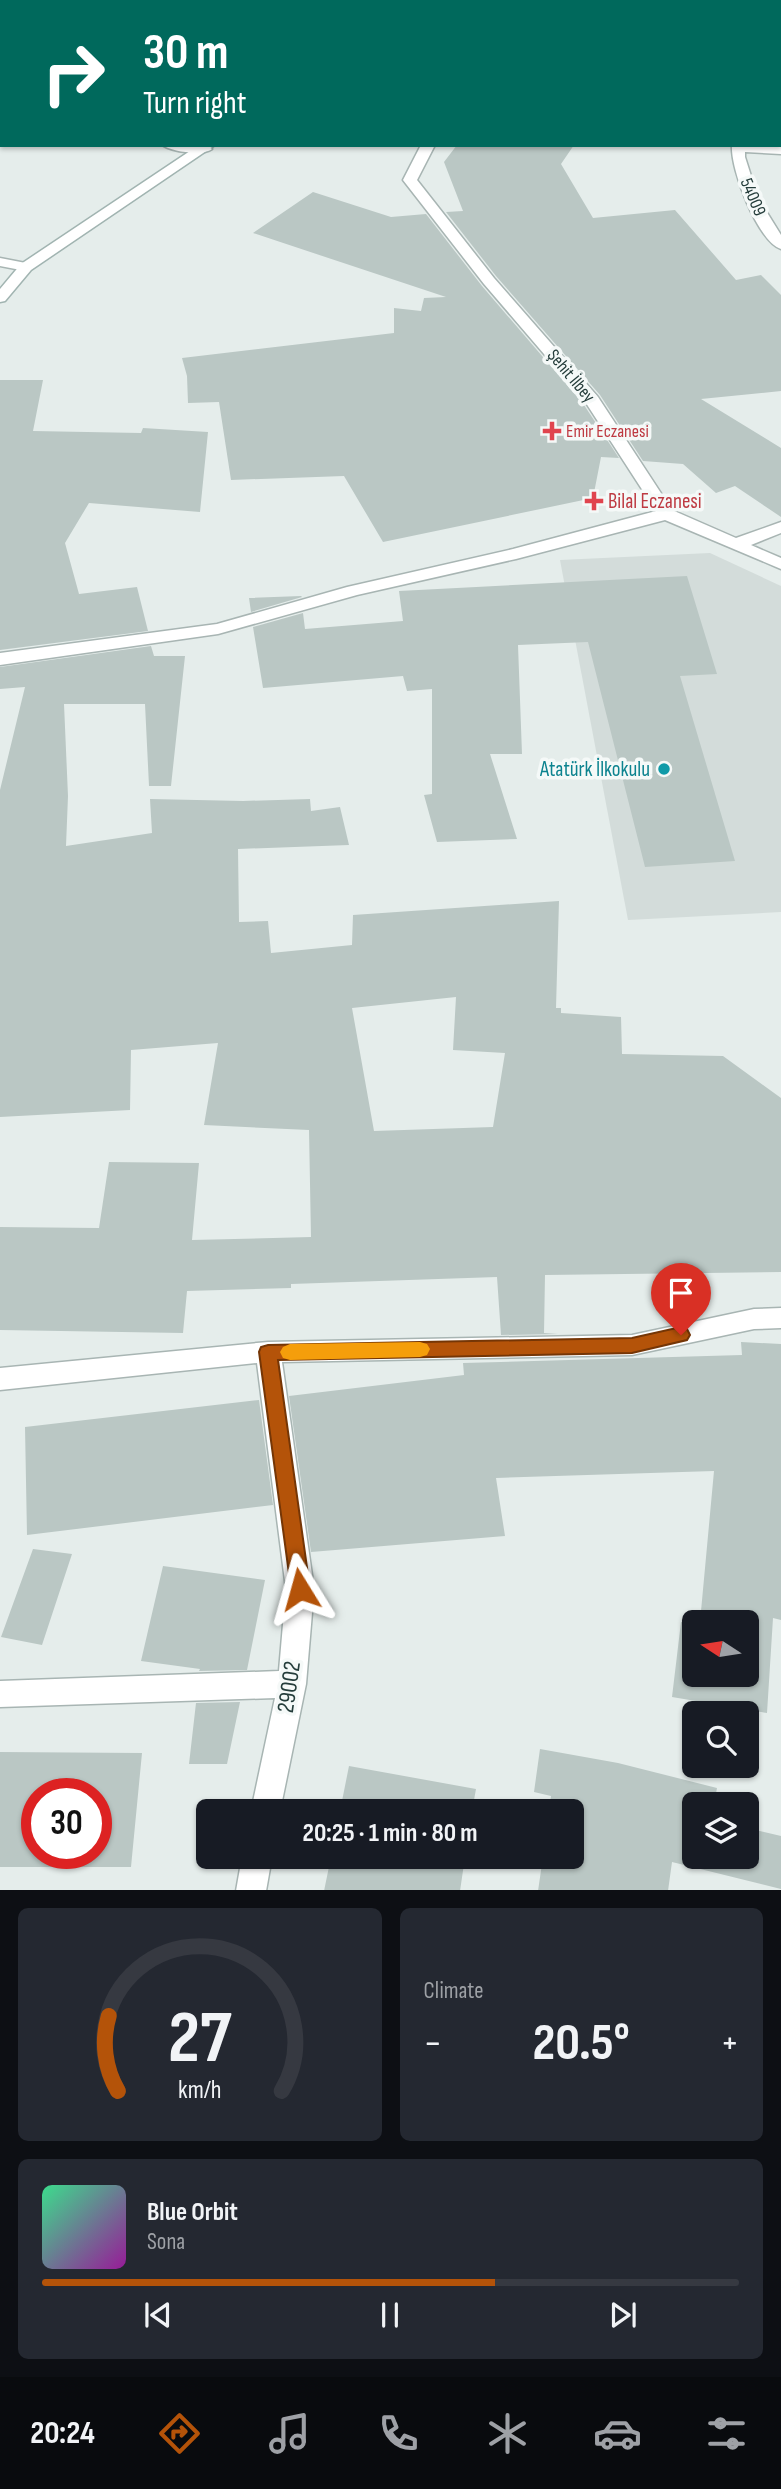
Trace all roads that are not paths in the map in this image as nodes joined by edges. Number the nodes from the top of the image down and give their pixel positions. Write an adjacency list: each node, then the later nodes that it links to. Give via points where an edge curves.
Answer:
1 (206, 147): 8 (street)
2 (427, 147): 10 (street, Şehit İlbey, via 410,180 489,281 592,400)
3 (739, 147): 6 (street, 54009, via 736,156 759,216)
4 (750, 147): 5 (street)
5 (781, 150)
6 (781, 245)
7 (0, 261): 8 (street)
8 (26, 267): 9 (street)
9 (0, 298)
10 (666, 514): 12 (street); 14 (street, via 218,629)
11 (781, 527): 12 (street)
12 (737, 544): 13 (street)
13 (781, 564)
14 (0, 659)
15 (781, 1318): 16 (street, via 754,1319 632,1345)
16 (268, 1352): 17 (street); 18 (street, 29002, via 300,1589)
17 (0, 1379)
18 (292, 1684): 19 (street); 20 (street, 29002)
19 (0, 1694)
20 (269, 1799)
21 (255, 1869): 22 (street)
22 (251, 1890)

